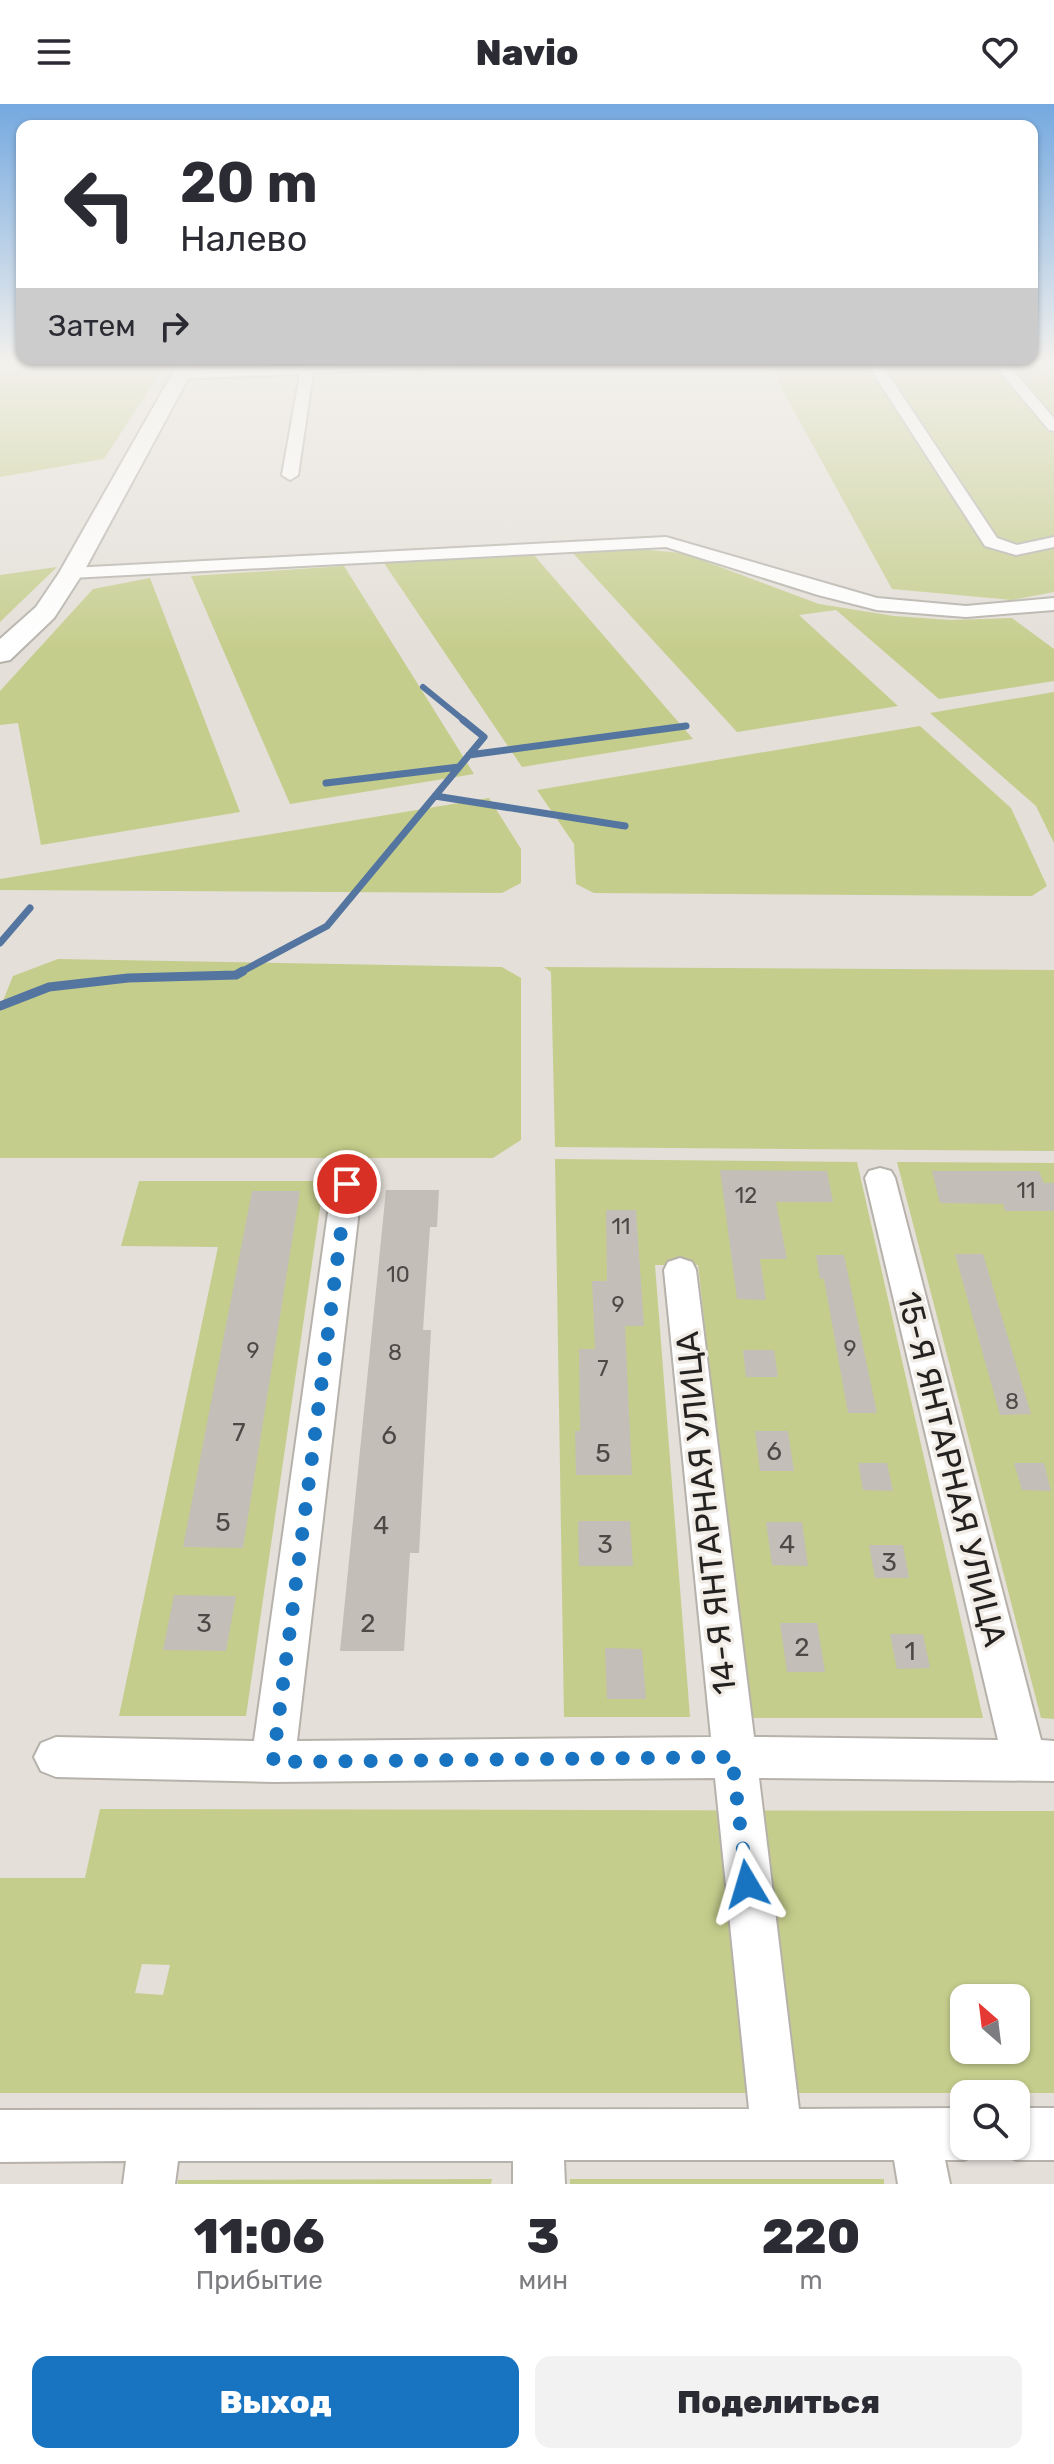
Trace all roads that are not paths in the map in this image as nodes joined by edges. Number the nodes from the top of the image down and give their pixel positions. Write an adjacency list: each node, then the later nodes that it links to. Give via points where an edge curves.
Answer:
1 (134, 459): 6 (street)
2 (293, 459): 4 (street)
3 (937, 459): 5 (street, via 991,542 1016,550)
4 (290, 475)
5 (1054, 542)
6 (71, 573): 7 (street, via 666,542 878,605 954,610); 8 (street, via 45,612)
7 (1054, 604)
8 (0, 654)
9 (880, 1178): 14 (street, 15-Я ЯНТАРНАЯ УЛИЦА)
10 (347, 1184): 15 (street)
11 (680, 1270): 13 (street, 14-Я ЯНТАРНАЯ УЛИЦА)
12 (56, 1757): 15 (street)
13 (732, 1757): 14 (street); 15 (street); 21 (street, 14-Я ЯНТАРНАЯ УЛИЦА)
14 (1039, 1761)
15 (273, 1762)
16 (538, 2134): 21 (street); 22 (street); 23 (street)
17 (940, 2134): 21 (street); 24 (street)
18 (1030, 2134): 19 (street)
19 (1054, 2134)
20 (0, 2136): 22 (street)
21 (777, 2137)
22 (153, 2160)
23 (539, 2184)
24 (924, 2184)

